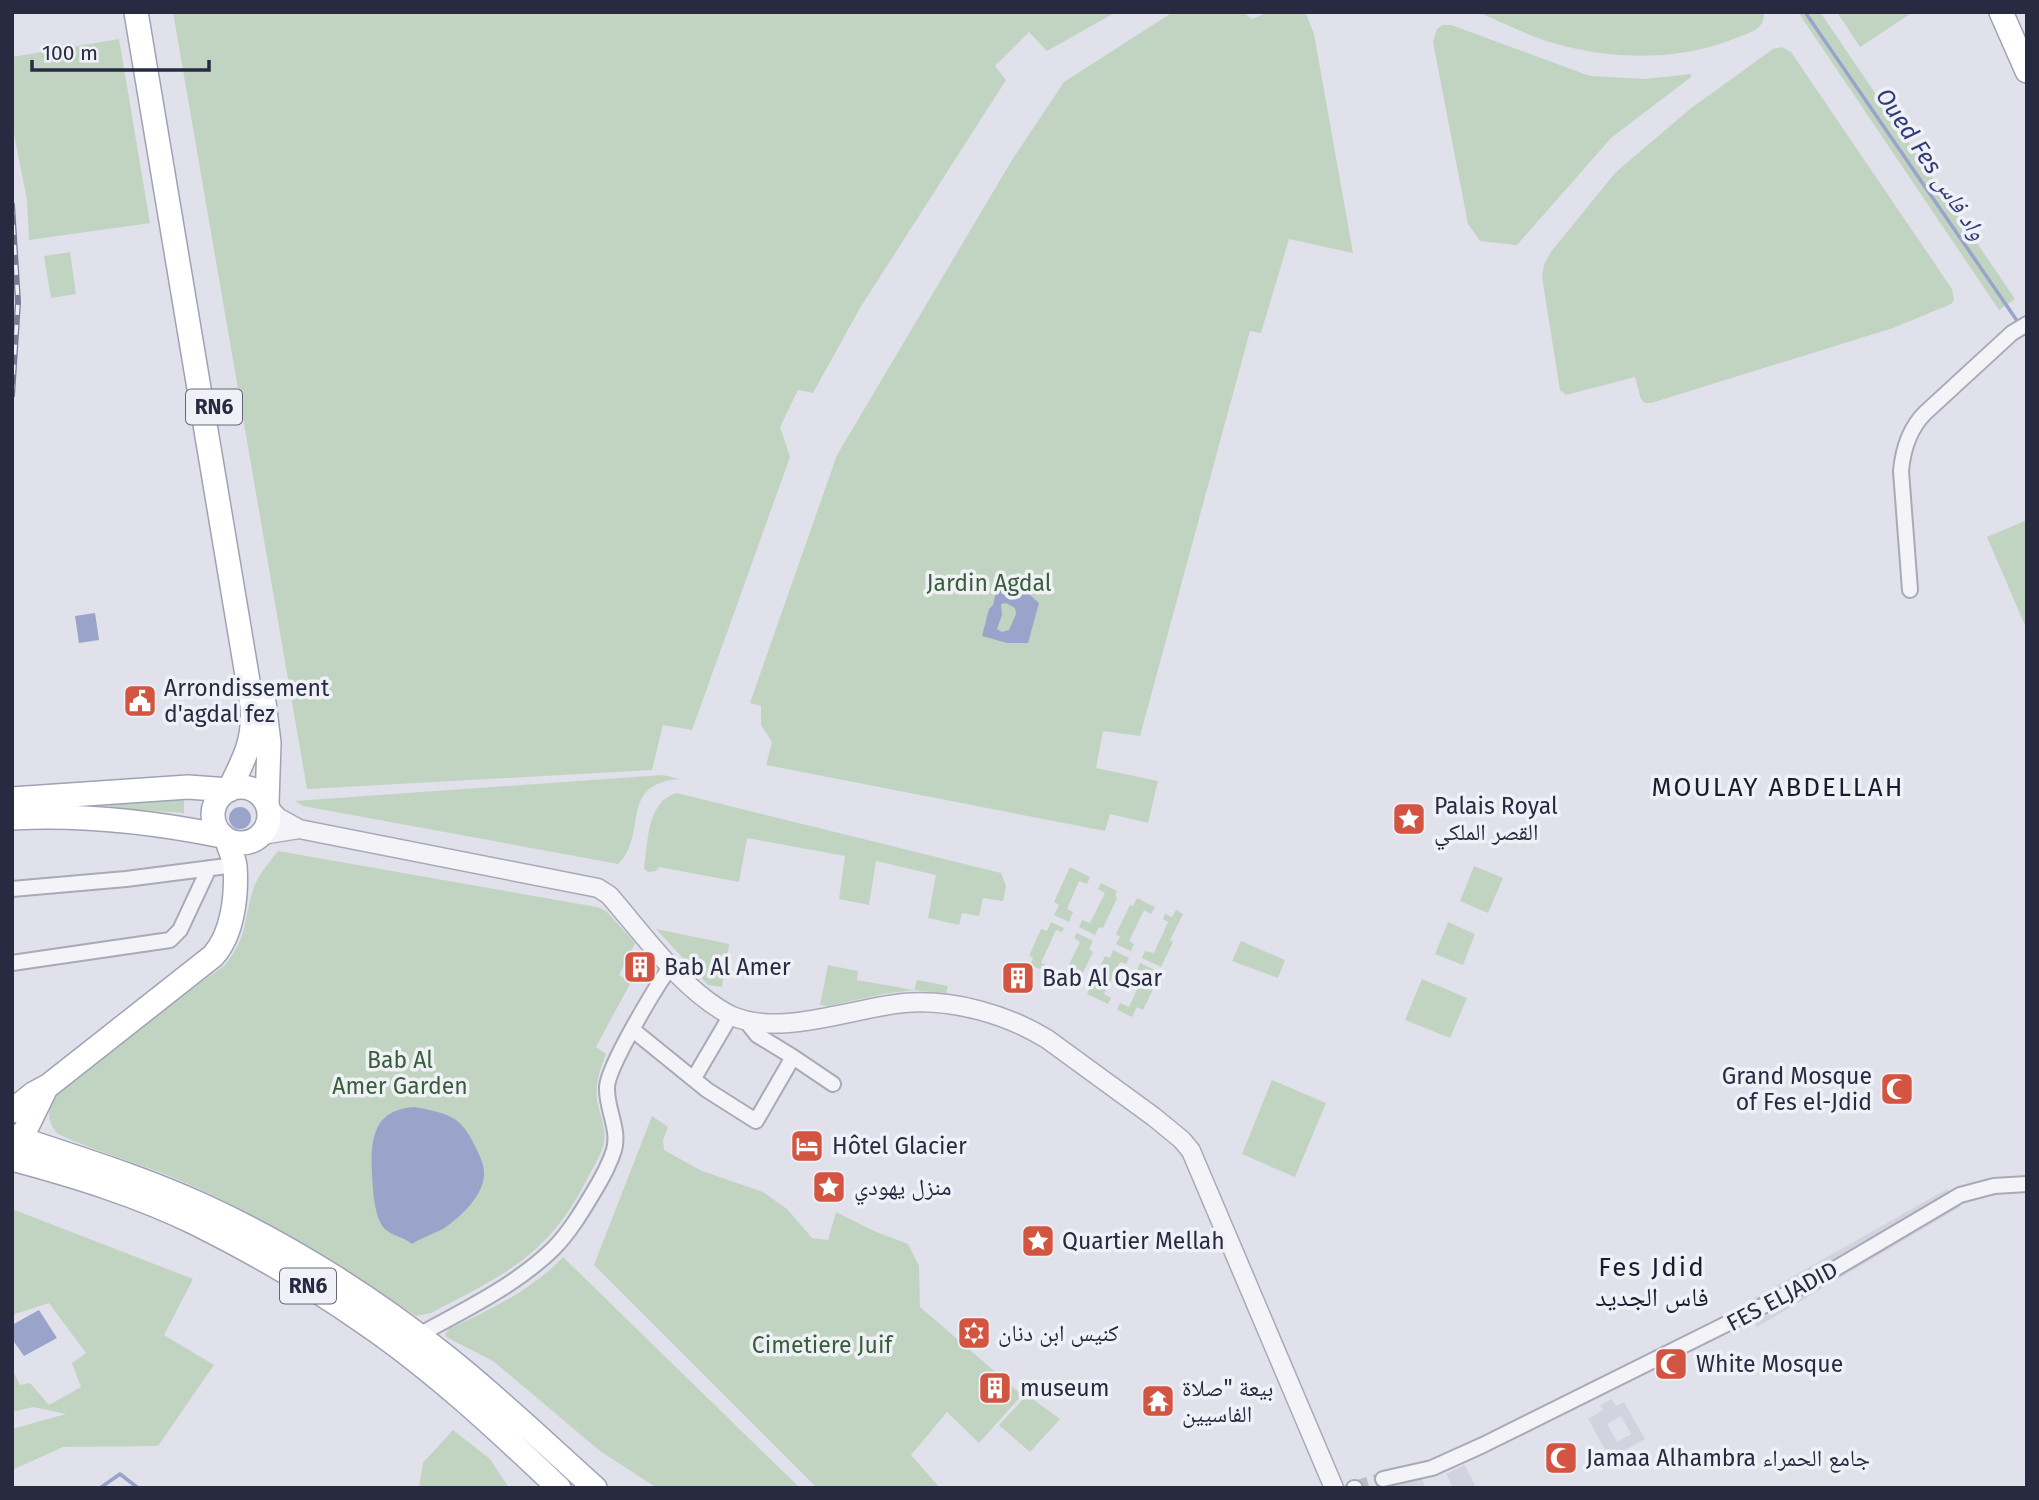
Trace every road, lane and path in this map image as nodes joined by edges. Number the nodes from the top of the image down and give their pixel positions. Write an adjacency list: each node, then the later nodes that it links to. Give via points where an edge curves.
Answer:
1 (136, 12): 7 (main road, RN6, via 252,705 252,737)
2 (146, 12): 9 (main road, RN6, via 268,727)
3 (2001, 12): 4 (main road)
4 (2027, 71)
5 (2027, 324): 6 (street, via 1915,423 1902,453)
6 (1909, 590)
7 (229, 790): 8 (main road, via 188,787); 9 (main road, via 255,790); 13 (main road, RN6, via 213,811 216,828)
8 (12, 799)
9 (268, 806): 11 (street); 12 (main road, RN6, via 267,827)
10 (12, 818): 13 (main road, via 99,818)
11 (299, 829): 12 (street); 18 (street, via 598,888)
12 (259, 837): 13 (main road, via 236,843); 14 (main road, RN6)
13 (224, 838): 14 (main road, RN6)
14 (235, 865): 15 (street); 24 (main road, RN6, via 232,918 221,947)
15 (209, 868): 16 (street); 17 (street, via 180,930 170,940)
16 (12, 889)
17 (12, 963)
18 (671, 966): 19 (street, via 706,1000); 20 (street)
19 (738, 1018): 21 (street); 22 (street); 33 (street, via 787,1023 918,1002 979,1010 1047,1039 1154,1117 1191,1151)
20 (633, 1030): 22 (street); 29 (street, via 608,1081 614,1150 578,1220 552,1250 520,1275)
21 (793, 1057): 22 (street, via 756,1121); 23 (street)
22 (694, 1078)
23 (833, 1084)
24 (44, 1093): 25 (main road, RN6, via 33,1094); 26 (main road, RN6); 27 (main road, via 38,1110 41,1128)
25 (12, 1111)
26 (15, 1146): 27 (main road, RN6); 31 (main road, RN6, via 195,1223 304,1283 416,1361)
27 (61, 1152): 29 (main road, RN6, via 206,1207 316,1267)
28 (2027, 1184): 30 (street, FES ELJADID, via 1960,1195 1821,1277 1483,1445 1432,1468)
29 (419, 1335): 32 (main road, RN6)
30 (1383, 1479)
31 (559, 1488)
32 (595, 1488)
33 (1334, 1488)

